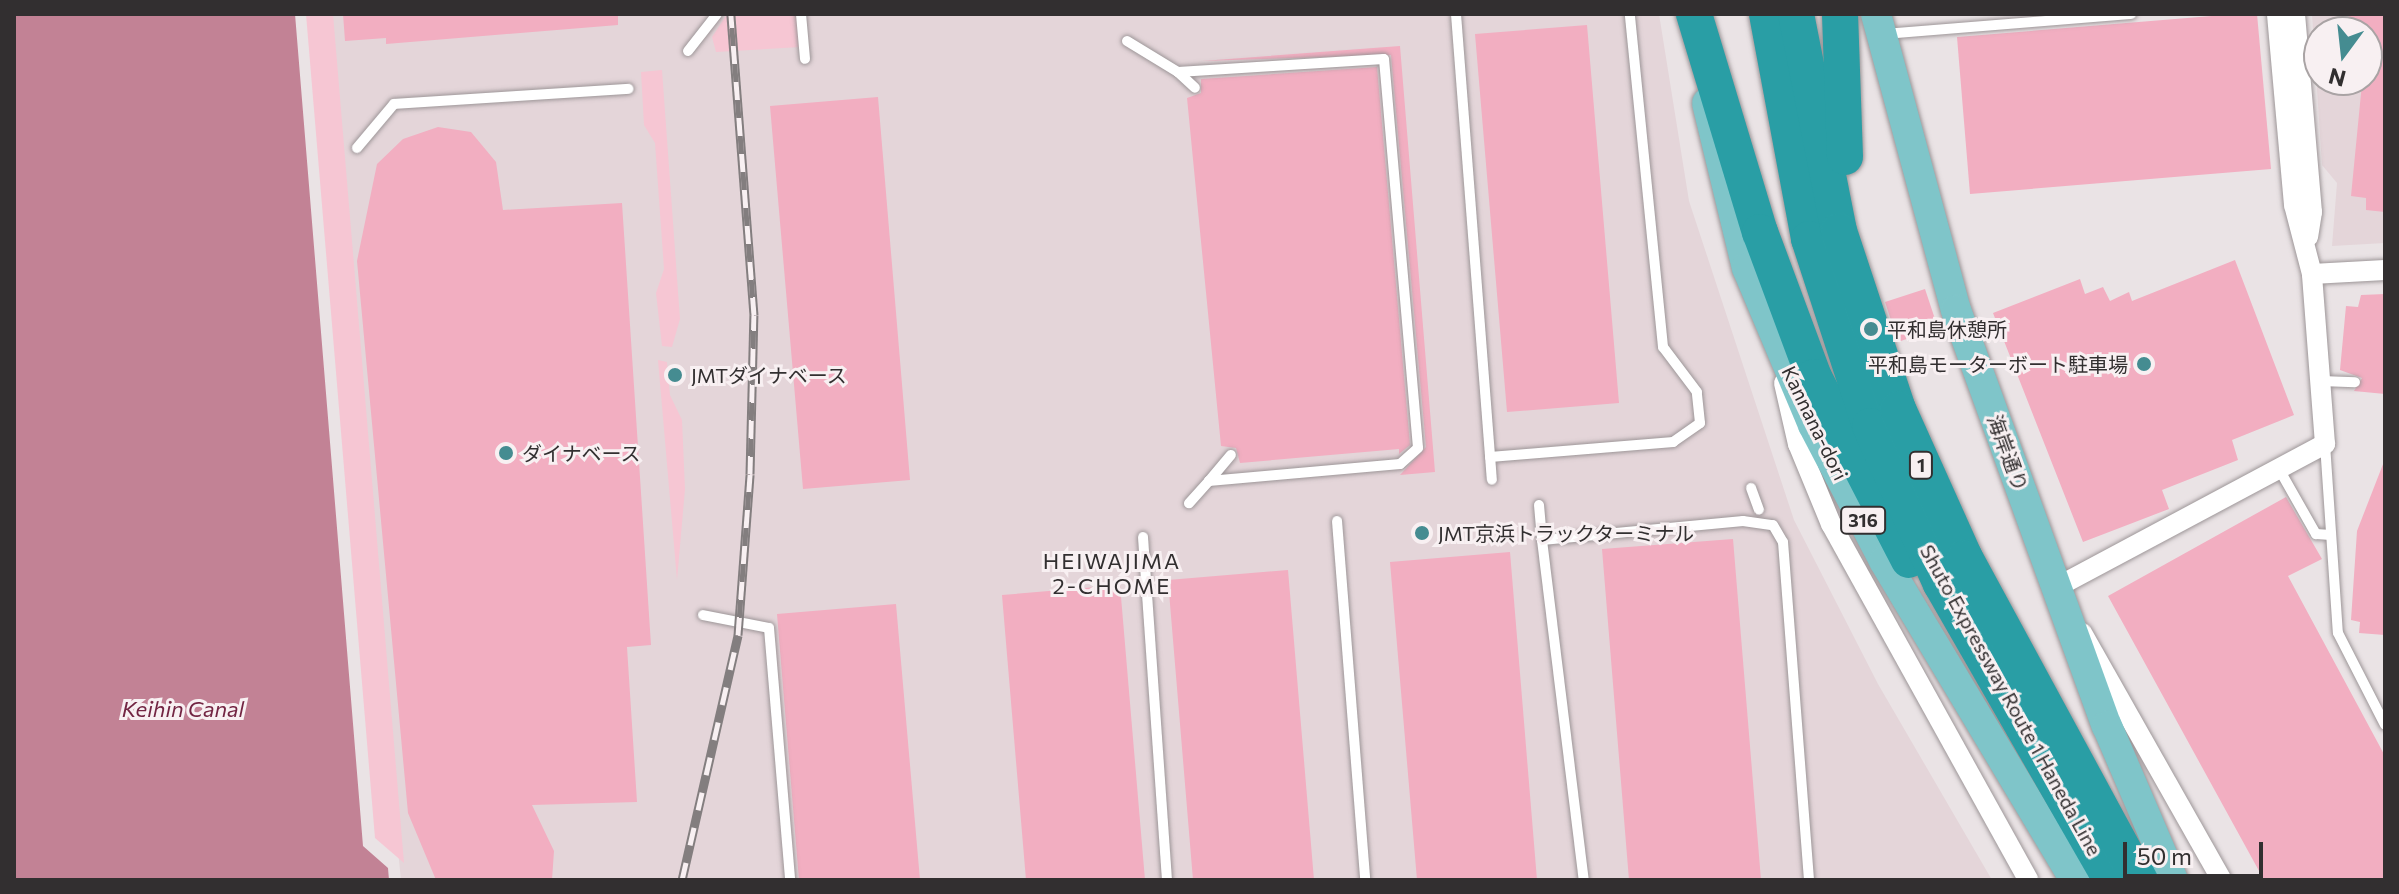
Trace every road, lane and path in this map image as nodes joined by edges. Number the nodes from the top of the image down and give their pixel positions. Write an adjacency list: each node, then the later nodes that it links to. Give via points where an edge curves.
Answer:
1 (717, 14): 15 (lane)
2 (801, 14): 16 (lane)
3 (1456, 14): 31 (lane)
4 (1630, 14): 31 (lane, via 1663,347 1697,392 1700,423 1673,442)
5 (1694, 14): 26 (main road, Kannana-dori / 316, via 1722,184); 46 (highway, 1, via 1760,232 1814,377 1900,544 1965,653)
6 (1767, 14): 46 (highway, Shuto Expressway Route 1 Haneda Line / 1, via 1809,239 1840,343 1941,584)
7 (1796, 14): 25 (highway, Shuto Expressway Route 1 Haneda Line / 1, via 1836,216)
8 (1804, 14): 21 (highway)
9 (1840, 14): 21 (highway)
10 (2131, 14): 13 (lane)
11 (2277, 14): 22 (street, via 2294,205)
12 (2295, 14): 22 (street, via 2312,212)
13 (1878, 24): 43 (main road, 海岸通り, via 1956,310)
14 (1127, 41): 17 (lane)
15 (688, 51)
16 (805, 59)
17 (1178, 72): 18 (lane); 34 (lane, via 1384,59 1418,448 1400,464)
18 (1195, 88)
19 (629, 89): 20 (lane, via 394,104)
20 (357, 148)
21 (1845, 157): 25 (highway, via 1862,224)
22 (2307, 241): 24 (street)
23 (2385, 270): 24 (street)
24 (2312, 274): 27 (street)
25 (1862, 300): 48 (highway, Shuto Expressway Route 1 Haneda Line / 1, via 1928,482)
26 (1770, 327): 54 (street, via 1798,444 1831,524); 55 (main road, Kannana-dori / 316, via 1884,561)
27 (2321, 381): 28 (lane); 29 (street)
28 (2355, 382)
29 (2325, 444): 32 (street); 40 (lane)
30 (1231, 455): 34 (lane)
31 (1490, 457): 33 (lane)
32 (2279, 469): 40 (lane, via 2316,534); 43 (street)
33 (1492, 480)
34 (1209, 481): 36 (lane)
35 (1751, 488): 38 (lane)
36 (1189, 503)
37 (1539, 505): 42 (lane)
38 (1759, 510)
39 (1337, 521): 51 (lane)
40 (2331, 535): 47 (lane, via 2338,633)
41 (1143, 537): 50 (lane)
42 (1542, 540): 52 (lane); 53 (lane, via 1743,521 1773,525 1783,542)
43 (2061, 598): 58 (main road, 海岸通り); 59 (street, via 2101,659)
44 (703, 615): 49 (lane, via 769,628)
45 (2047, 661): 48 (highway)
46 (1994, 677): 56 (highway, Shuto Expressway Route 1 Haneda Line / 1)
47 (2385, 725)
48 (2075, 755): 57 (highway, Shuto Expressway Route 1 Haneda Line / 1)
49 (790, 880)
50 (1167, 880)
51 (1365, 880)
52 (1584, 880)
53 (1809, 880)
54 (2028, 880)
55 (2075, 880)
56 (2111, 880)
57 (2140, 880)
58 (2173, 880)
59 (2222, 880)

